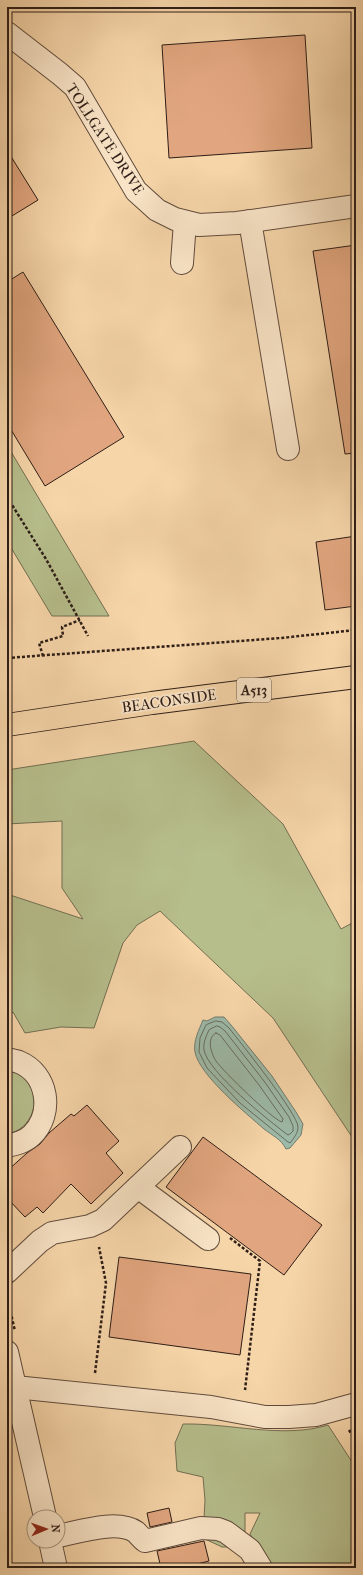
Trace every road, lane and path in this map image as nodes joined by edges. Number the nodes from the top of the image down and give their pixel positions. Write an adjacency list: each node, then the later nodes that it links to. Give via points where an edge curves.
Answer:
1 (7, 33): 4 (street, TOLLGATE DRIVE, via 75,87 136,191 157,210)
2 (356, 206): 3 (street, TOLLGATE DRIVE)
3 (250, 221): 4 (street, TOLLGATE DRIVE, via 199,225); 6 (street)
4 (185, 222): 5 (street)
5 (182, 262)
6 (288, 448)
7 (7, 497): 8 (path)
8 (80, 620): 10 (path); 11 (path, via 62,626 63,636 39,643)
9 (356, 630): 11 (path)
10 (88, 636)
11 (43, 656): 12 (path)
12 (7, 658)
13 (356, 678): 14 (highway, BEACONSIDE / A513, via 152,703)
14 (7, 725)
15 (7, 1059): 16 (street, via 19,1062 32,1070 46,1095 46,1110 41,1124 32,1135 19,1143)
16 (7, 1146)
17 (180, 1147): 18 (street)
18 (138, 1187): 19 (street, via 103,1220); 20 (street)
19 (90, 1226): 21 (street, via 52,1233); 23 (path, via 99,1248 106,1283)
20 (208, 1239): 25 (path, via 216,1227 260,1261)
21 (7, 1272)
22 (7, 1352): 24 (street)
23 (94, 1379)
24 (15, 1387): 26 (street, via 211,1407 265,1417 316,1415); 27 (street)
25 (245, 1391)
26 (356, 1404)
27 (43, 1509)
28 (66, 1535): 31 (street, via 114,1526 136,1532 145,1541 201,1528 218,1529 250,1550)
29 (52, 1549): 30 (street)
30 (56, 1568)
31 (261, 1568)

